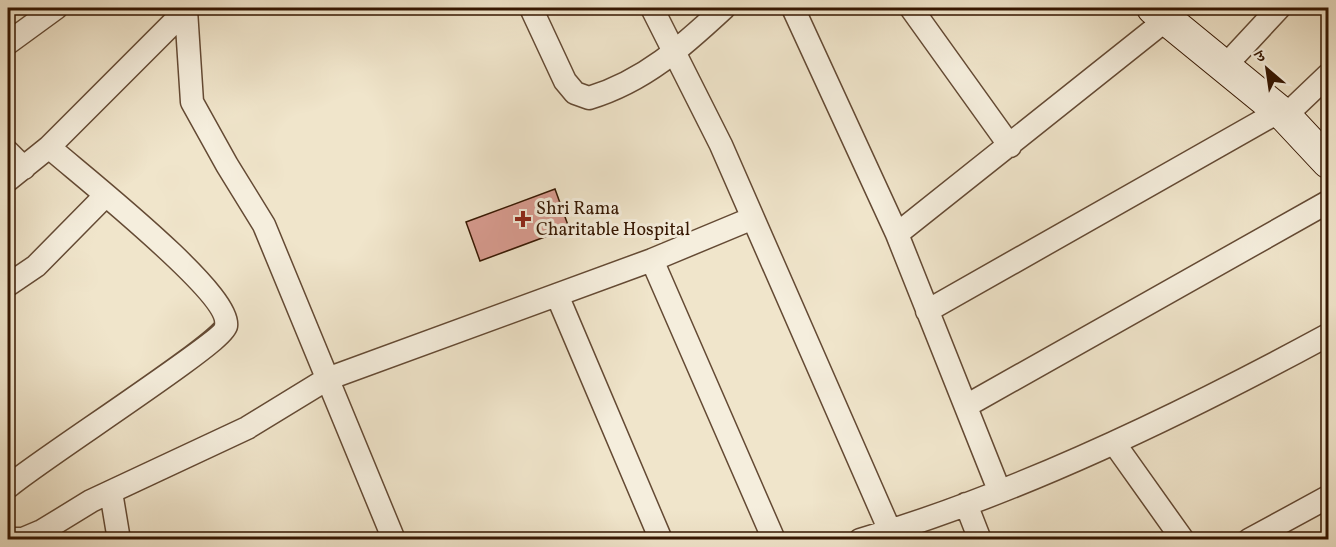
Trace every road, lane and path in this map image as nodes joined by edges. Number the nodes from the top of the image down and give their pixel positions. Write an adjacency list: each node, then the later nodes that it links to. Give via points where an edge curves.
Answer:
1 (56, 8): 10 (street)
2 (531, 8): 11 (street, via 565,81 575,93 589,98 637,78)
3 (652, 8): 11 (street)
4 (724, 8): 11 (street)
5 (793, 8): 23 (street)
6 (911, 8): 15 (street)
7 (1279, 8): 12 (street)
8 (179, 11): 16 (street); 29 (street, via 192,102 264,225)
9 (1160, 13): 12 (street); 15 (street)
10 (8, 43)
11 (676, 53): 22 (street)
12 (1226, 65): 14 (street)
13 (1329, 75): 14 (street)
14 (1282, 114): 18 (street); 27 (street)
15 (1010, 146): 23 (street)
16 (49, 147): 19 (street); 20 (street)
17 (8, 152): 19 (street)
18 (1329, 162)
19 (16, 174)
20 (105, 195): 25 (street, via 36,267); 32 (street, via 181,260 222,310 225,331 198,354)
21 (1329, 202): 30 (street)
22 (753, 218): 24 (street); 38 (street)
23 (897, 234): 27 (street)
24 (651, 260): 26 (street); 44 (street)
25 (8, 285)
26 (557, 295): 29 (street); 43 (street)
27 (927, 311): 30 (street)
28 (1329, 335): 31 (street)
29 (327, 379): 34 (street, via 247,428); 42 (street)
30 (966, 406): 33 (street)
31 (1114, 443): 33 (street); 47 (street)
32 (12, 474)
33 (999, 490): 36 (street)
34 (111, 492): 40 (street); 41 (street)
35 (1329, 497): 48 (street)
36 (966, 504): 37 (street); 46 (street)
37 (917, 530): 38 (street)
38 (890, 531): 45 (street)
39 (8, 539): 40 (street)
40 (23, 539)
41 (119, 540)
42 (394, 540)
43 (661, 540)
44 (774, 540)
45 (860, 540)
46 (980, 540)
47 (1183, 540)
48 (1249, 540)

